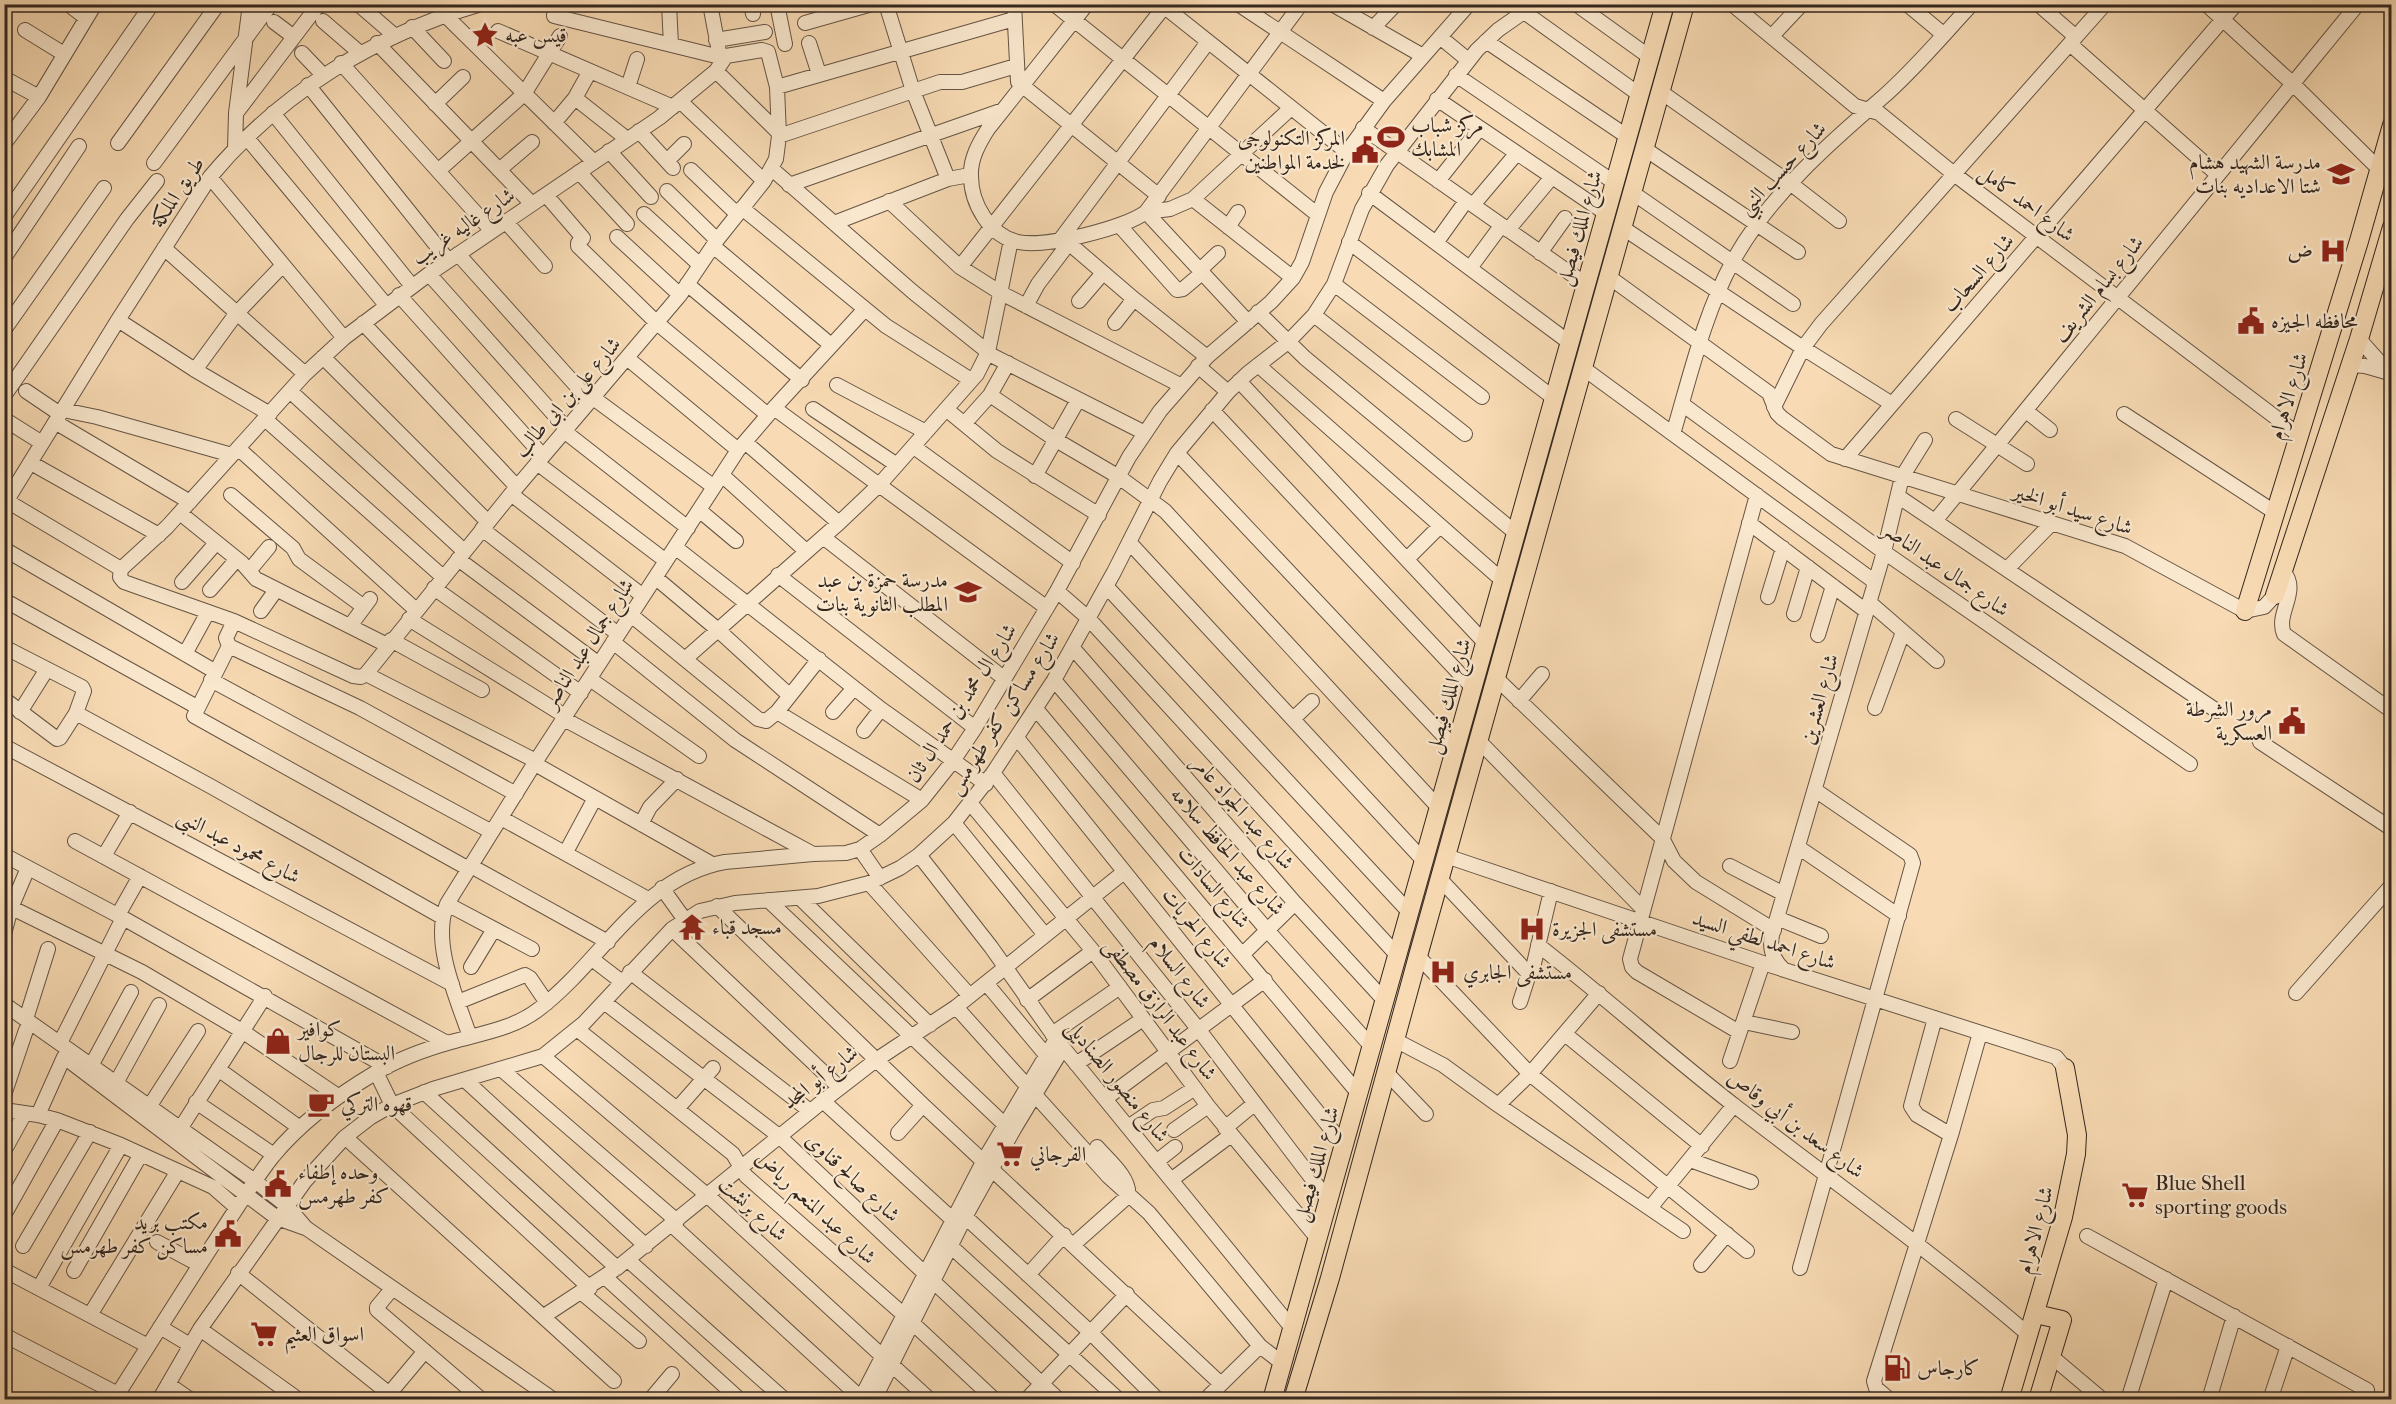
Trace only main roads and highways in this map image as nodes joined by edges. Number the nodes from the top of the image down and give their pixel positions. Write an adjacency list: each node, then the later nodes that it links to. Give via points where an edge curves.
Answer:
1 (1665, 4): 8 (main road, شارع الملك فيصل)
2 (1685, 4): 9 (main road, شارع الملك فيصل)
3 (2391, 124): 5 (main road, شارع الاهرام)
4 (2389, 235): 5 (main road); 7 (main road)
5 (2359, 241): 6 (main road, شارع الاهرام)
6 (2319, 369): 7 (main road); 13 (main road, شارع الاهرام)
7 (2348, 371): 12 (main road)
8 (1530, 488): 9 (main road, via 1541,493); 11 (main road, شارع الملك فيصل)
9 (1549, 489): 10 (main road, شارع الملك فيصل)
10 (1540, 520): 11 (main road, via 1532,512); 16 (main road, شارع الملك فيصل)
11 (1519, 525): 15 (main road, شارع الملك فيصل)
12 (2275, 595)
13 (2245, 611)
14 (2065, 1068): 19 (main road, شارع الاهرام, via 2077,1144 2066,1206)
15 (1308, 1270): 16 (main road, via 1318,1279); 17 (main road, شارع الملك فيصل)
16 (1330, 1278): 18 (main road, شارع الملك فيصل)
17 (1299, 1303): 18 (main road, via 1313,1303); 20 (main road, شارع الملك فيصل)
18 (1319, 1312): 21 (main road, شارع الملك فيصل)
19 (2036, 1314): 22 (main road, شارع الاهرام); 23 (main road, via 2062,1320)
20 (1272, 1400)
21 (1293, 1400)
22 (2009, 1400)
23 (2038, 1400)

